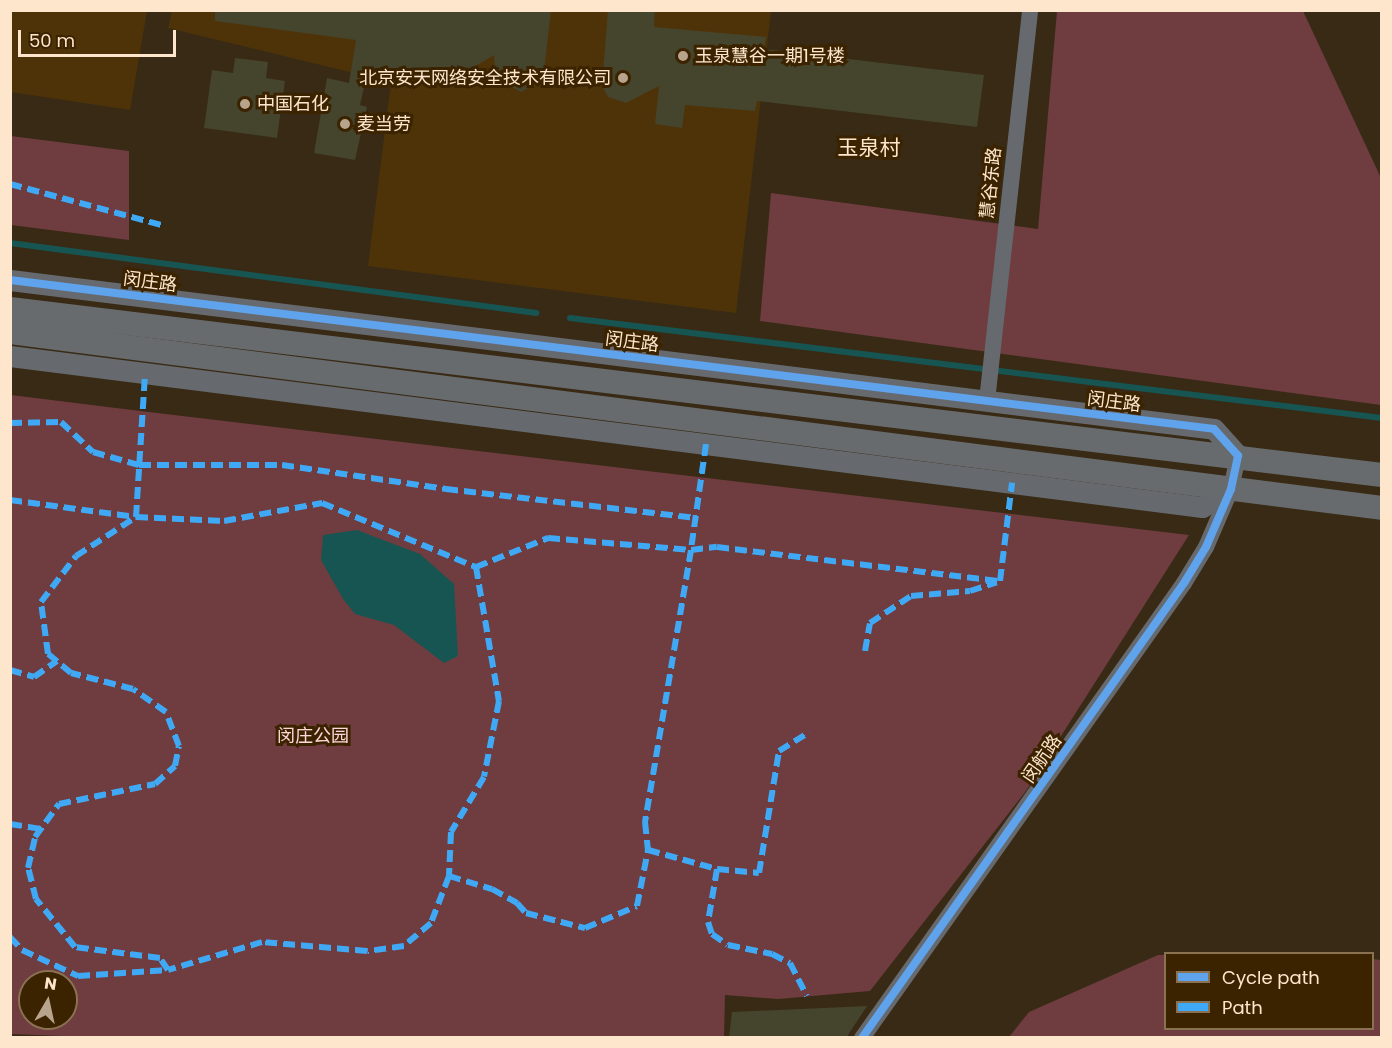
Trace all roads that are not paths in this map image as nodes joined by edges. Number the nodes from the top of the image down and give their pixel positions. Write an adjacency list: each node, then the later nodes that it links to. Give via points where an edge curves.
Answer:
1 (1030, 10): 8 (street, 慧谷东路)
2 (10, 280): 3 (street, 闵庄路)
3 (153, 298): 6 (street); 8 (street, 闵庄路)
4 (10, 309): 6 (main road)
5 (10, 333): 6 (main road)
6 (147, 350): 7 (street); 9 (main road); 11 (main road)
7 (10, 356)
8 (987, 401): 9 (street, 闵庄路, via 1214,429)
9 (1238, 456): 10 (main road); 11 (street, 闵航路)
10 (1382, 475)
11 (1231, 489): 12 (main road); 13 (street, 闵航路, via 1206,547 1184,584)
12 (1382, 508)
13 (862, 1038)

